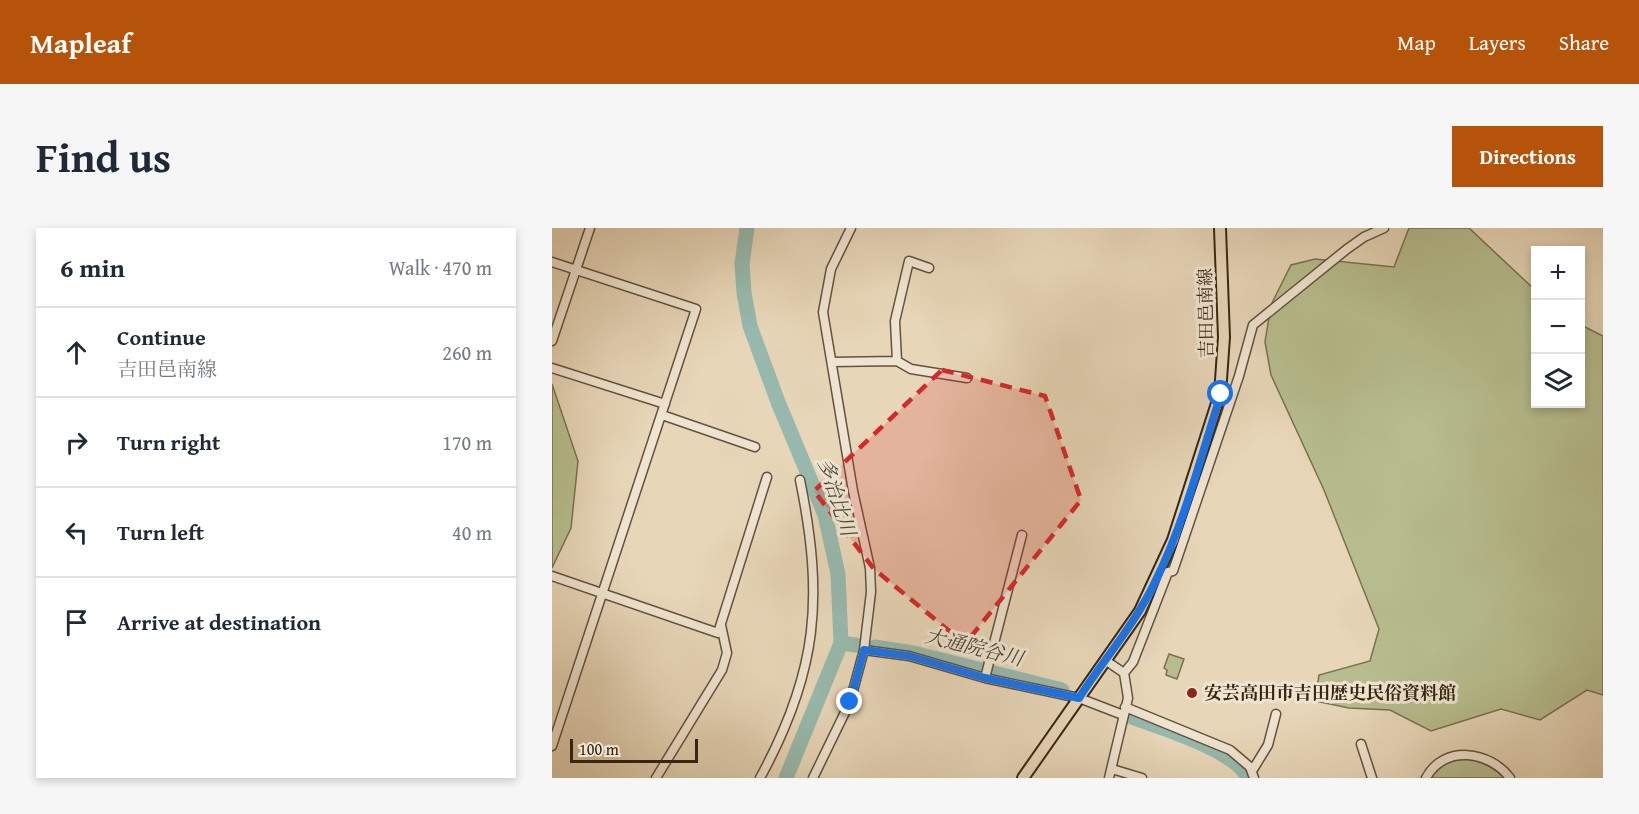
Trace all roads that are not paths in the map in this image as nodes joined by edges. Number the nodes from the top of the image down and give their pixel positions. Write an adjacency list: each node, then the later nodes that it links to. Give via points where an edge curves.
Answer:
1 (590, 228): 7 (street)
2 (852, 228): 10 (street, via 834,260 823,298)
3 (1220, 228): 23 (main road, 吉田邑南線, via 1224,337 1221,394 1156,580 1140,611)
4 (1384, 228): 24 (street, via 1347,249 1253,326 1173,571 1168,572 1133,662)
5 (552, 262): 7 (street)
6 (930, 267): 9 (street, via 909,261 895,321)
7 (576, 271): 8 (street); 13 (street, via 696,309)
8 (552, 340)
9 (897, 361): 10 (street); 12 (street, via 911,369)
10 (832, 362): 22 (street, via 870,568)
11 (552, 368): 13 (street)
12 (967, 378)
13 (666, 404): 14 (street)
14 (662, 415): 15 (street); 20 (street)
15 (755, 447)
16 (767, 477): 21 (street)
17 (800, 480): 34 (street, via 816,592 810,650 793,712)
18 (1022, 535): 25 (street)
19 (552, 576): 20 (street)
20 (601, 593): 21 (street, via 718,633); 30 (street)
21 (720, 624): 33 (street, via 727,653 722,670)
22 (864, 650): 25 (street, via 909,656); 35 (street, via 850,702)
23 (1105, 660): 24 (street); 26 (main road, 吉田邑南線)
24 (1124, 673): 27 (street, via 1128,698)
25 (985, 678): 26 (street)
26 (1079, 698): 27 (street); 36 (main road, 吉田邑南線)
27 (1124, 711): 31 (street); 32 (street, via 1230,750)
28 (1276, 714): 32 (street, via 1268,745)
29 (1361, 744): 38 (street)
30 (552, 746)
31 (1111, 774): 37 (street)
32 (1253, 775)
33 (656, 778)
34 (760, 778)
35 (813, 778)
36 (1023, 778)
37 (1142, 778)
38 (1372, 778)
39 (1426, 778): 40 (street, via 1442,760 1461,754 1492,762)
40 (1510, 778)

